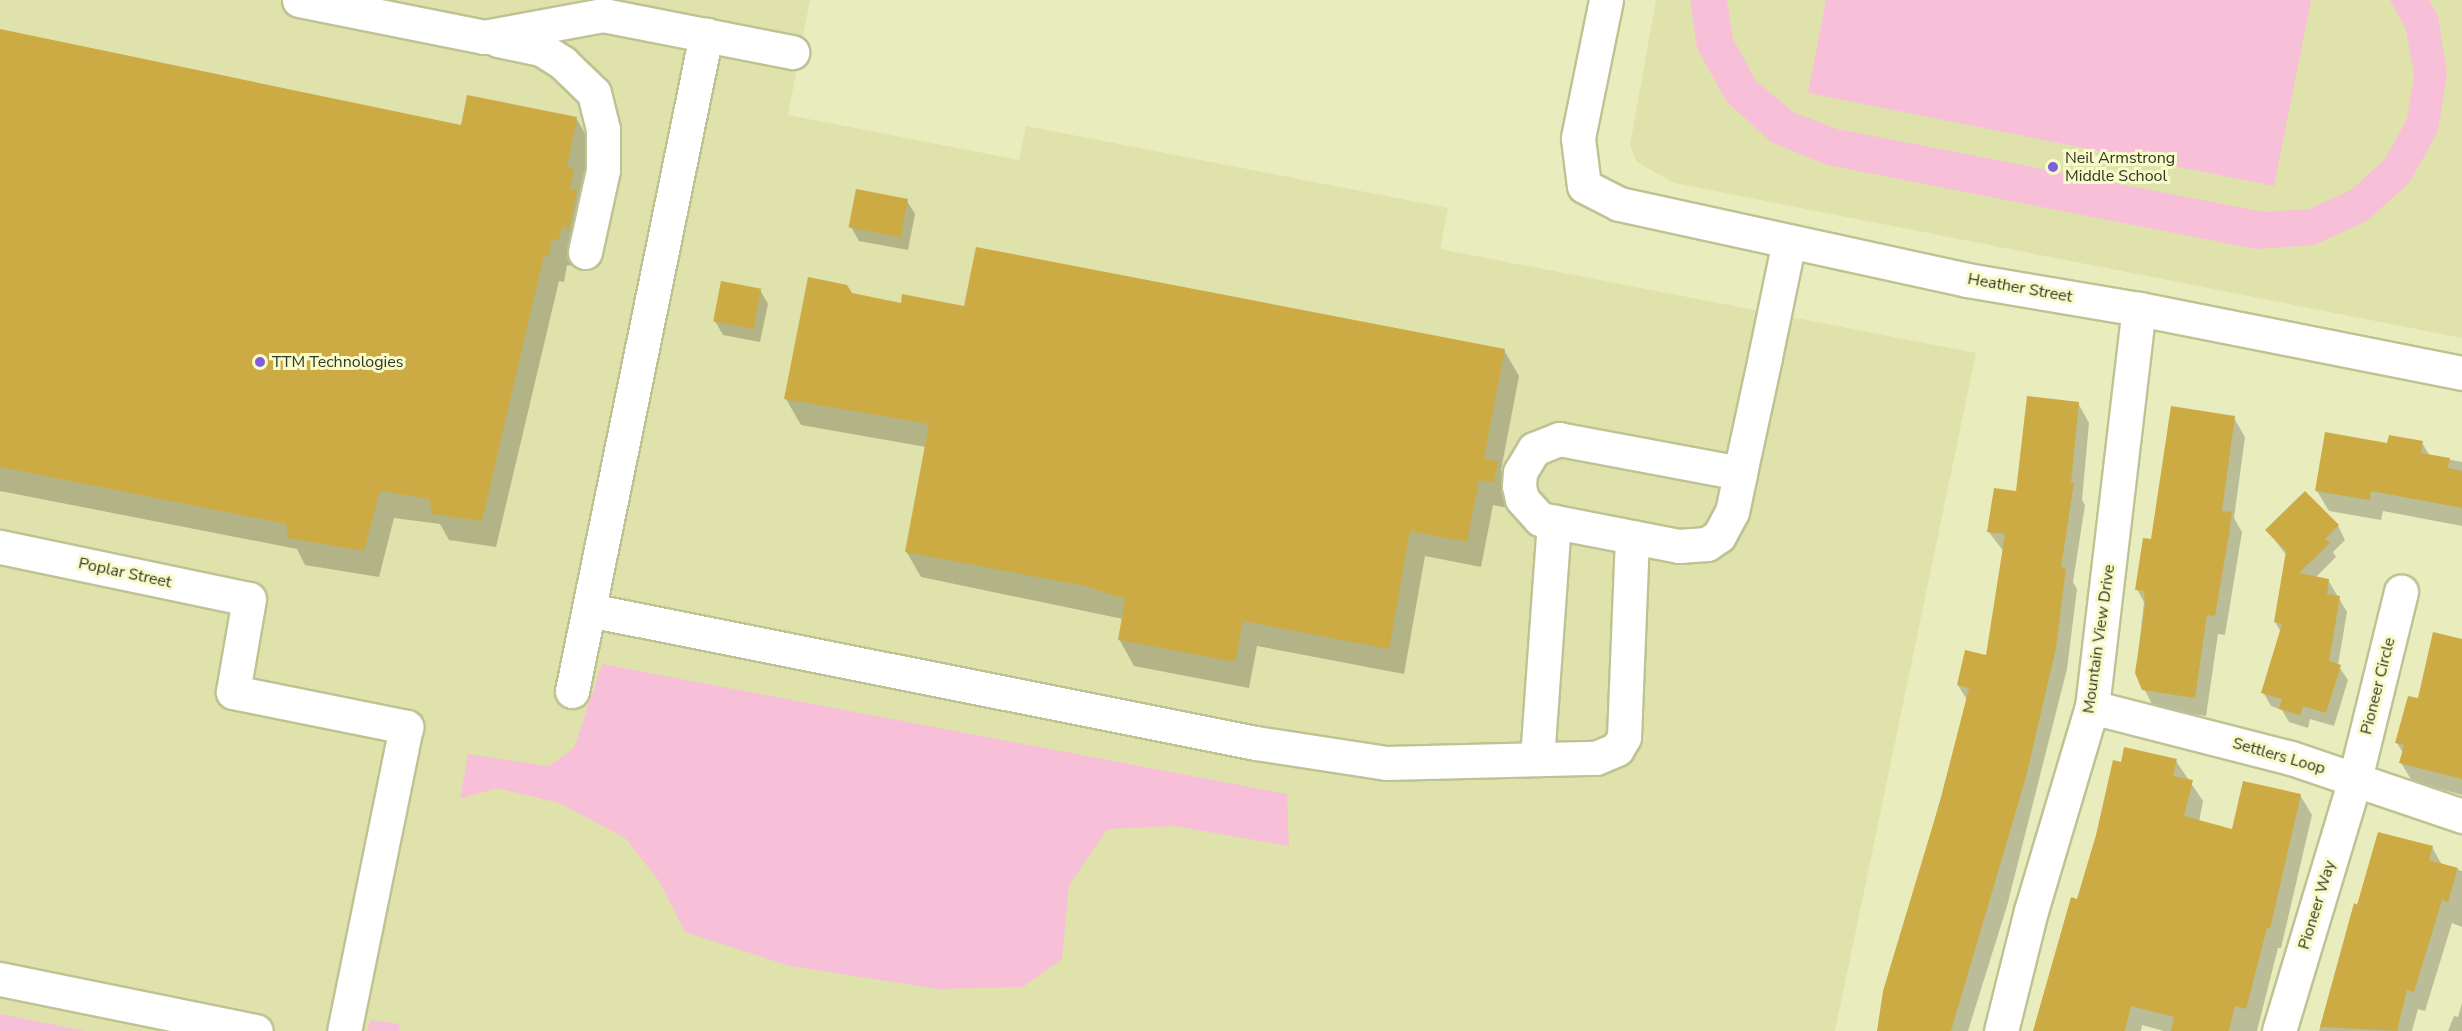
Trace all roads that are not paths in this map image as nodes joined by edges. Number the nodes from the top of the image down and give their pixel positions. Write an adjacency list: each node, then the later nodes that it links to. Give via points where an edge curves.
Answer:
1 (299, 0): 4 (street)
2 (1606, 0): 6 (street, Heather Street, via 1578,138 1584,186 1619,204)
3 (706, 35): 4 (street, via 603,15); 5 (street); 15 (street)
4 (484, 37): 7 (street, via 541,50 563,63 594,93 603,129 603,170)
5 (792, 52)
6 (1789, 241): 8 (street, Heather Street, via 1967,280); 10 (street)
7 (585, 252)
8 (2139, 309): 9 (street, Heather Street); 17 (street, Mountain View Drive)
9 (2462, 373)
10 (1740, 473): 11 (street, via 1572,441 1545,442 1525,460 1519,486 1529,510 1540,519); 12 (street, via 1727,525 1707,544 1679,546)
11 (1554, 522): 12 (street); 18 (street)
12 (1632, 537): 18 (street, via 1624,737 1617,749 1596,758)
13 (0, 547): 23 (street, Poplar Street, via 249,599 233,692 406,727)
14 (2401, 592): 19 (street, Pioneer Circle)
15 (589, 610): 16 (street); 18 (street, via 1256,743 1386,763)
16 (572, 691)
17 (2092, 707): 19 (street, Settlers Loop, via 2291,758); 24 (street, Mountain View Drive, via 2031,911)
18 (1537, 759)
19 (2355, 779): 20 (street, Settlers Loop); 25 (street, Pioneer Way)
20 (2462, 816)
21 (0, 979): 22 (street)
22 (256, 1031)
23 (344, 1031)
24 (2001, 1031)
25 (2279, 1031)

